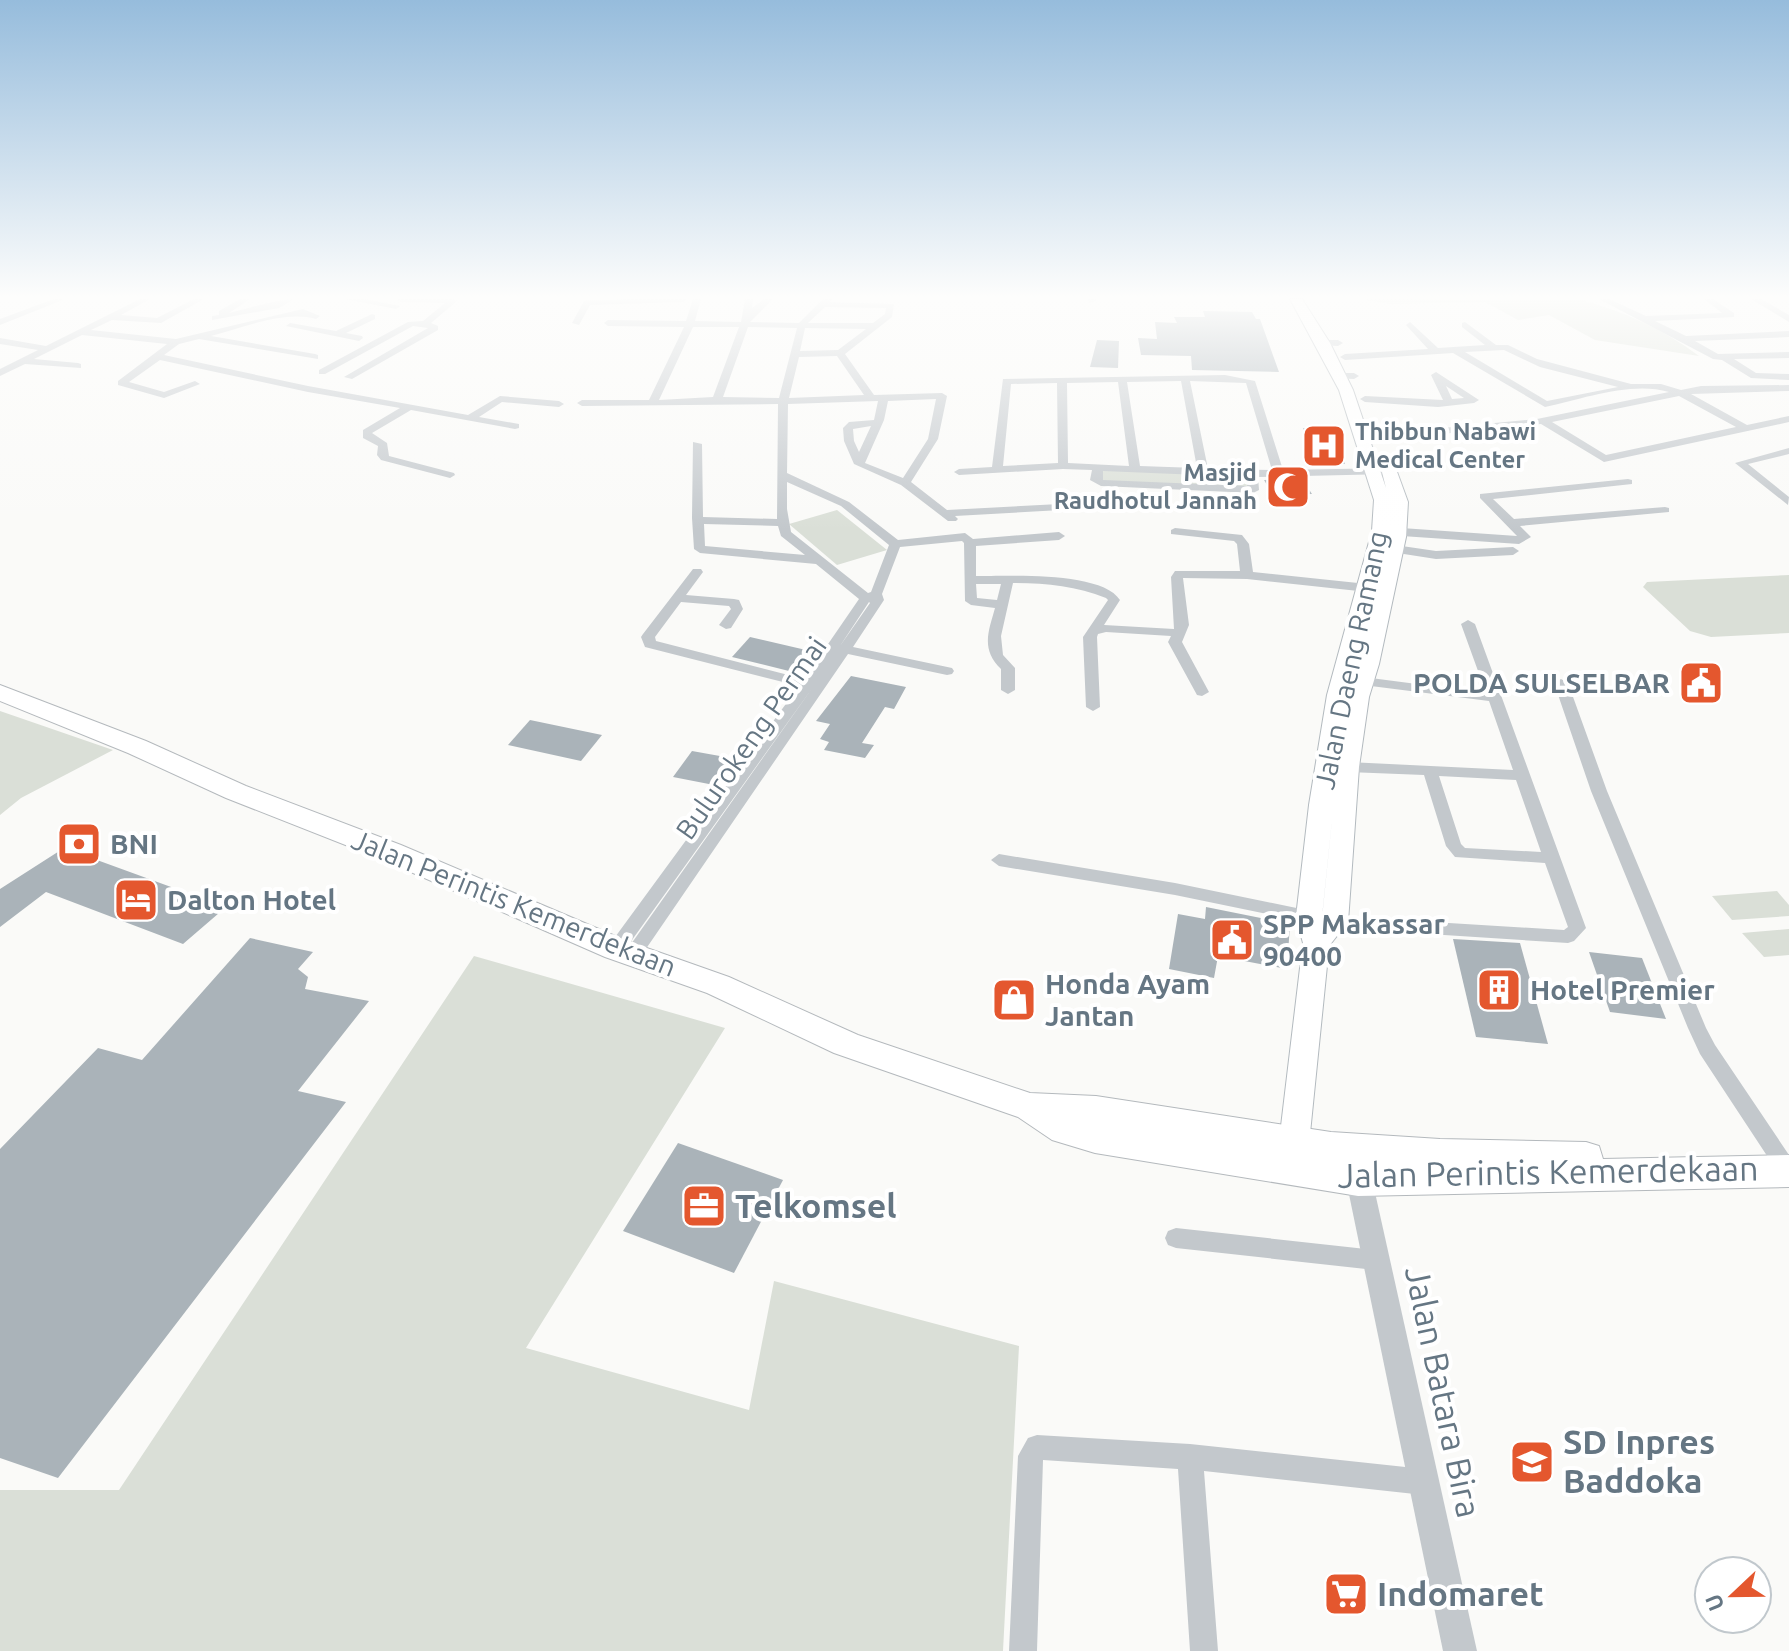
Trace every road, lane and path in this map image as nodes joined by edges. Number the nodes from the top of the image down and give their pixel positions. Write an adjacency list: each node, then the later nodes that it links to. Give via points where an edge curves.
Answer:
1 (131, 376): 16 (street, via 121,383 164,395)
2 (251, 376): 32 (street)
3 (666, 376): 28 (street)
4 (725, 376): 25 (street)
5 (788, 376): 26 (street)
6 (856, 376): 21 (street)
7 (1347, 376): 40 (main road, Jalan Daeng Ramang)
8 (1351, 376): 24 (main road, Jalan Daeng Ramang)
9 (1498, 376): 17 (street, via 1545,404)
10 (1591, 376): 17 (street)
11 (1756, 376): 12 (street)
12 (1789, 377)
13 (1185, 378): 14 (street); 50 (street); 51 (street, via 1250,381)
14 (1122, 379): 15 (street); 46 (street)
15 (1062, 381): 44 (street); 47 (street, via 1005,382)
16 (195, 384)
17 (1631, 387): 20 (street, via 1656,384)
18 (1789, 388): 19 (street)
19 (1775, 389): 20 (street); 23 (street)
20 (1678, 392): 35 (street); 38 (street)
21 (870, 397): 22 (street); 26 (street)
22 (884, 397): 36 (street); 56 (street, via 942,396 933,439)
23 (1789, 398)
24 (1365, 399): 29 (street); 40 (main road, Jalan Daeng Ramang)
25 (717, 400): 26 (street); 28 (street)
26 (783, 401): 54 (street)
27 (582, 403): 28 (street)
28 (653, 403)
29 (1422, 403): 30 (street); 39 (street)
30 (1449, 403)
31 (559, 404): 33 (street, via 500,399)
32 (408, 408): 33 (street); 53 (street, via 367,436 383,445 385,458)
33 (468, 419): 37 (street)
34 (1789, 419): 38 (street)
35 (1543, 421): 38 (street, via 1604,459); 39 (street)
36 (877, 423): 43 (street); 43 (street, via 848,428)
37 (515, 426)
38 (1746, 429)
39 (1432, 432): 40 (street)
40 (1369, 433): 48 (main road, Jalan Daeng Ramang)
41 (697, 444): 61 (street)
42 (1789, 451): 57 (street, via 1740,463)
43 (859, 464): 56 (street)
44 (1063, 466): 45 (street); 47 (street)
45 (1098, 467): 46 (street); 52 (street, via 1096,480 1101,483 1196,490 1253,490)
46 (1135, 468): 50 (street)
47 (997, 470): 49 (street)
48 (1381, 471): 51 (street); 66 (main road, Jalan Daeng Ramang, via 1399,502)
49 (959, 472)
50 (1203, 472): 52 (street)
51 (1278, 472): 52 (street)
52 (1253, 474)
53 (450, 475)
54 (781, 475): 62 (street); 68 (street, via 845,504)
55 (1628, 482): 63 (street, via 1484,496)
56 (905, 483): 60 (street)
57 (1788, 502)
58 (1079, 506): 60 (street)
59 (1665, 510): 63 (street)
60 (946, 513): 67 (street)
61 (699, 520): 62 (street); 70 (street, via 697,546 706,551)
62 (782, 523): 70 (street, via 789,537)
63 (1511, 523): 66 (street, via 1525,539)
64 (1175, 532): 72 (street, via 1238,538)
65 (1059, 536): 67 (street)
66 (1391, 537): 69 (street, via 1436,555); 75 (main road, Jalan Daeng Ramang)
67 (967, 540): 68 (street); 73 (street)
68 (895, 544): 76 (street, Bulurokeng Permai)
69 (1513, 551)
70 (816, 560): 76 (street)
71 (697, 572): 77 (street)
72 (1247, 575): 75 (street); 82 (street, via 1178,575)
73 (970, 580): 74 (street); 78 (street, via 971,601)
74 (1008, 580): 78 (street); 81 (street, via 1070,582 1111,595 1114,600)
75 (1376, 589): 86 (main road, Jalan Daeng Ramang); 96 (main road, Jalan Daeng Ramang, via 1338,695)
76 (873, 597): 83 (street, Bulurokeng Permai); 85 (street)
77 (678, 598): 80 (street, via 734,603 737,609); 85 (street, via 648,637 650,644)
78 (1002, 605): 88 (street, via 994,645 997,658 1008,668)
79 (1468, 624): 91 (street)
80 (726, 625)
81 (1093, 631): 82 (street); 92 (street)
82 (1178, 633): 90 (street, via 1175,642)
83 (844, 649): 84 (street); 85 (street, Bulurokeng Permai)
84 (947, 671)
85 (816, 679): 100 (street, Bulurokeng Permai)
86 (1363, 681): 91 (street); 93 (main road, Jalan Daeng Ramang)
87 (1561, 683): 103 (street, via 1599,791 1697,1028)
88 (1008, 690)
89 (0, 692): 100 (highway, Jalan Perintis Kemerdekaan)
90 (1202, 692)
91 (1495, 698): 95 (street)
92 (1093, 707)
93 (1348, 767): 94 (street); 96 (main road, Jalan Daeng Ramang)
94 (1430, 771): 95 (street); 97 (street, via 1456,849)
95 (1522, 775): 97 (street)
96 (1333, 807): 99 (main road, Jalan Daeng Ramang)
97 (1554, 858): 99 (street, via 1577,928 1568,937)
98 (999, 860): 99 (street, via 1175,889)
99 (1320, 927): 101 (main road, Jalan Daeng Ramang)
100 (624, 952): 101 (highway, Jalan Perintis Kemerdekaan, via 718,985 846,1044 1030,1107 1065,1129 1095,1138)
101 (1296, 1157): 102 (highway, Jalan Perintis Kemerdekaan)
102 (1356, 1164): 103 (highway, Jalan Perintis Kemerdekaan); 105 (street, Jalan Batara Bira)
103 (1787, 1166)
104 (1176, 1238): 105 (street)
105 (1375, 1260): 107 (street, Jalan Batara Bira)
106 (1190, 1457): 107 (street); 108 (street, via 1047,1445 1033,1451); 109 (street)
107 (1424, 1482): 110 (street, Jalan Batara Bira)
108 (1023, 1651)
109 (1204, 1651)
110 (1460, 1651)

